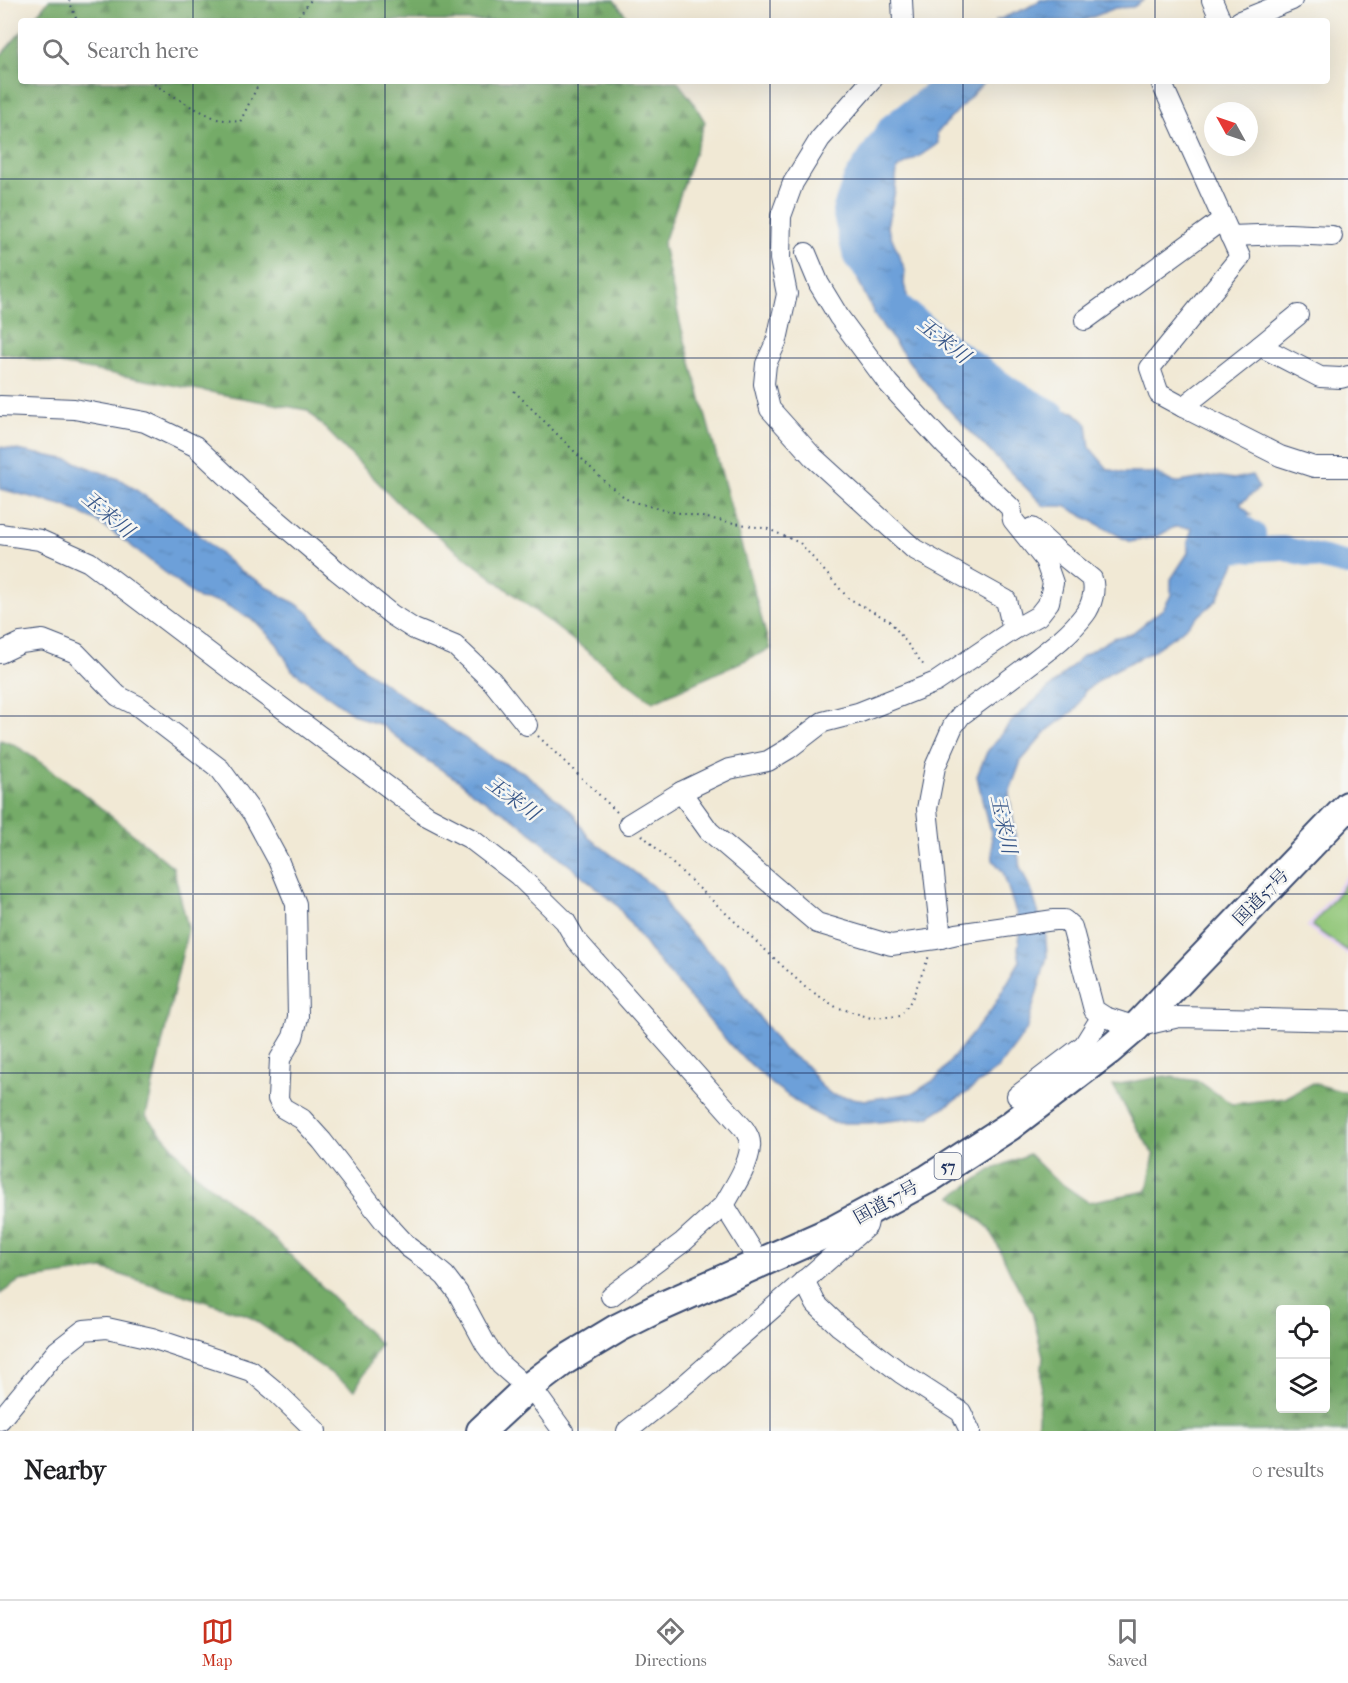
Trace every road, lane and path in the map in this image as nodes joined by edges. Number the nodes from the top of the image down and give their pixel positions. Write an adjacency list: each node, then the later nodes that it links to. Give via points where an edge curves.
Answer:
1 (69, 0): 5 (path)
2 (311, 0): 6 (path)
3 (902, 0): 7 (street)
4 (1292, 0): 8 (street)
5 (76, 18)
6 (298, 18)
7 (903, 18)
8 (1247, 18)
9 (154, 84): 10 (path, via 217,119 240,122)
10 (259, 84)
11 (868, 84): 26 (street, via 820,139 793,183 781,216 780,259 787,294 777,340 766,364 764,384 770,409 813,457 914,549 1006,600)
12 (1162, 84): 13 (street)
13 (1226, 228): 14 (street); 17 (street); 22 (street, via 1240,257 1150,368 1160,394)
14 (1332, 236)
15 (806, 253): 24 (street, via 819,285 839,317 888,383 945,446)
16 (1298, 315): 18 (street)
17 (1085, 320)
18 (1260, 346): 19 (street, via 1320,377); 22 (street)
19 (1348, 376)
20 (514, 391): 28 (path, via 628,500 768,530 800,543 848,598 890,621)
21 (0, 406): 29 (street, via 74,408 145,422 195,446 251,498 392,615 455,646 492,681)
22 (1183, 407): 23 (street, via 1280,456 1314,467)
23 (1348, 467)
24 (1011, 508): 26 (street, via 1013,520 1045,560 1053,583 1049,602 1038,616); 33 (street, via 1095,585 1086,612 1070,631 952,726 935,767 927,809)
25 (0, 534): 38 (street, via 40,540 89,562 427,816 471,839 518,875 565,921 576,940 749,1137 746,1163)
26 (1013, 630): 28 (street)
27 (0, 653): 43 (street, via 43,640 76,653 118,696 138,706 220,769 253,814 296,904 298,1017 293,1037 279,1059 278,1099 283,1108 302,1119 322,1141 408,1247 445,1276 486,1345)
28 (936, 682): 30 (street, via 858,713 823,722 768,761 729,769)
29 (527, 725): 32 (path)
30 (681, 792): 32 (street); 33 (street, via 710,831 817,923 891,945)
31 (1348, 806): 36 (highway, 国道57号 / 57)
32 (629, 824): 33 (path, via 805,987 836,1007 871,1018 901,1016)
33 (945, 937): 34 (street, via 1064,920 1072,927 1094,1010)
34 (1102, 1016): 36 (street); 37 (street, via 1084,1045)
35 (1348, 1021): 36 (street, via 1179,1017)
36 (1136, 1027): 39 (highway, 国道57号 / 57, via 1010,1126)
37 (1017, 1096)
38 (724, 1205): 40 (street); 42 (street, via 683,1242)
39 (870, 1212): 40 (highway, 国道57号 / 57); 41 (street, via 867,1226)
40 (759, 1263): 47 (highway, 国道57号 / 57, via 590,1343 524,1391)
41 (804, 1280): 49 (street); 50 (street, via 816,1304 839,1326 961,1412)
42 (611, 1296)
43 (517, 1379)
44 (539, 1398): 48 (street)
45 (0, 1420): 46 (street, via 57,1351 84,1330 107,1328 152,1338 251,1371)
46 (316, 1431)
47 (481, 1431)
48 (563, 1431)
49 (627, 1431)
50 (970, 1431)

